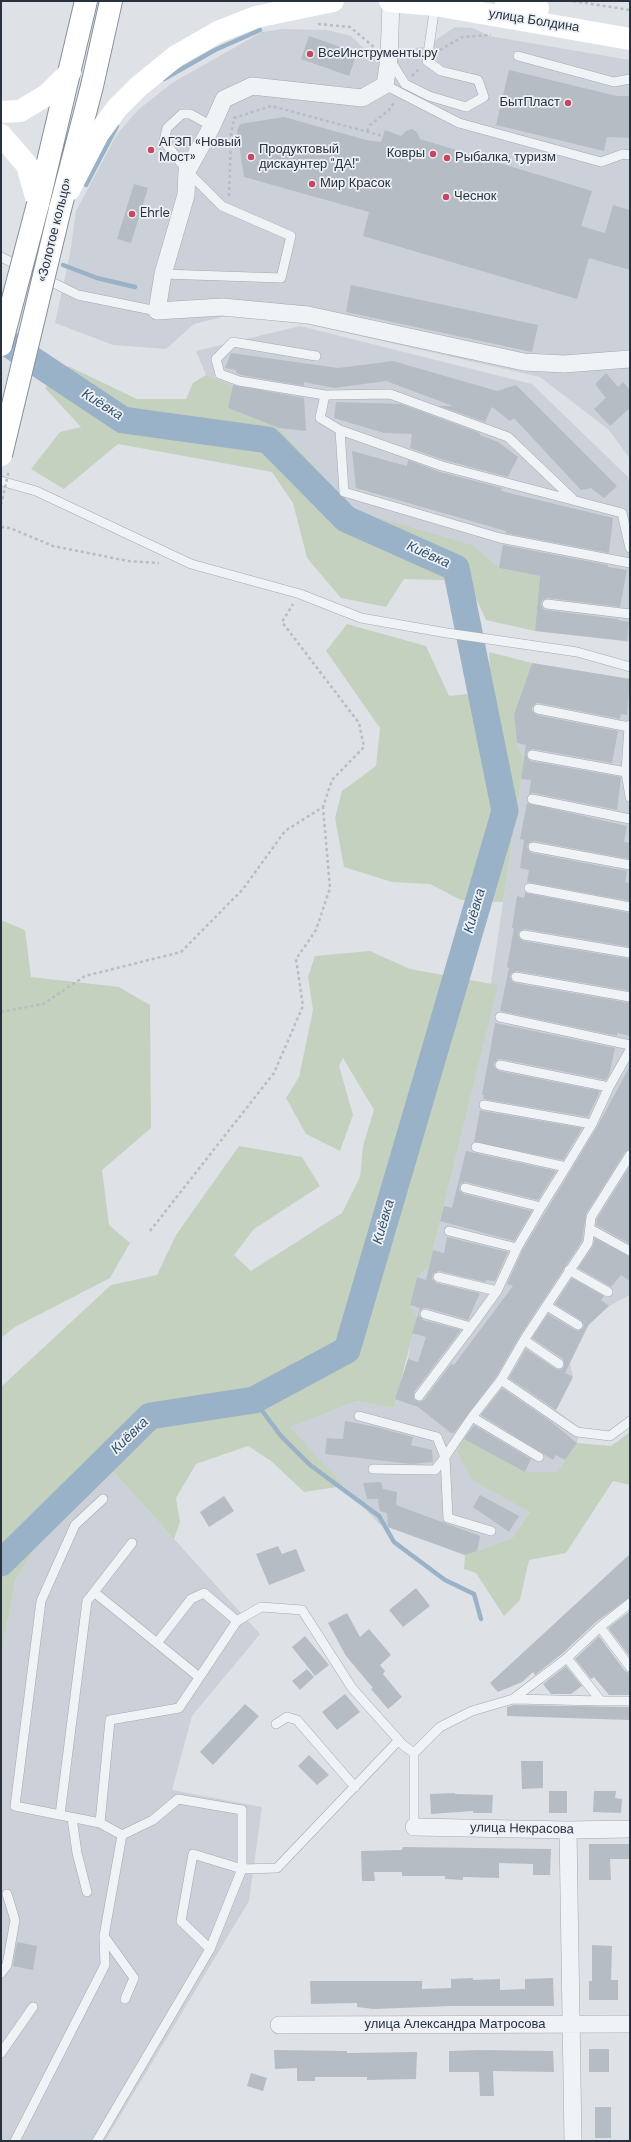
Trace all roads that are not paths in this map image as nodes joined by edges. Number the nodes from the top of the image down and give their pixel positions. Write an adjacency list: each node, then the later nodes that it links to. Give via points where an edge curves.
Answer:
1 (86, 1): 11 (main road)
2 (333, 1): 20 (main road, via 256,17 218,32 176,56 117,108 98,134)
3 (390, 1): 6 (main road, улица Болдина); 10 (street)
4 (506, 1): 7 (main road, via 542,9)
5 (111, 3): 20 (main road, «Золотое кольцо»)
6 (435, 5): 7 (main road, улица Болдина); 10 (lane, via 427,61 441,71 478,80 484,97 466,107 429,96 405,84)
7 (588, 30): 8 (main road, улица Болдина)
8 (630, 39)
9 (518, 56): 12 (lane, via 614,82)
10 (389, 59): 13 (street)
11 (70, 72): 14 (main road, via 47,95 20,111); 19 (main road, «Золотое кольцо»)
12 (630, 79)
13 (385, 85): 15 (street, via 362,98 252,86 224,99); 17 (lane, via 460,123 474,127 601,162 623,154)
14 (1, 112)
15 (212, 126): 18 (street); 18 (lane, via 190,114 182,114 167,128 164,141)
16 (1, 135): 19 (main road, via 27,165)
17 (630, 155)
18 (187, 171): 22 (street, via 186,195); 22 (lane, via 222,206 292,236 281,278)
19 (38, 204): 24 (main road, «Золотое кольцо», bridge)
20 (60, 209): 29 (main road, «Золотое кольцо», bridge)
21 (1, 257): 23 (lane, via 78,295)
22 (163, 274): 23 (street)
23 (157, 311): 26 (street, via 222,307 308,315 524,362 564,364)
24 (1, 345)
25 (316, 356): 27 (lane, via 233,342 216,359 220,374 239,381)
26 (630, 359)
27 (325, 395): 28 (lane, via 320,418); 31 (lane, via 390,394 508,437)
28 (340, 430): 31 (lane, via 442,466); 33 (lane, via 344,492 500,538)
29 (1, 455)
30 (1, 481): 36 (lane, via 36,491 191,564 300,594 361,618 577,652)
31 (573, 499): 32 (lane, via 622,513)
32 (630, 548)
33 (630, 563)
34 (547, 604): 35 (lane)
35 (630, 614)
36 (630, 667)
37 (538, 709): 38 (lane)
38 (629, 726): 40 (lane)
39 (532, 755): 40 (lane)
40 (626, 772): 41 (lane)
41 (630, 797)
42 (532, 799): 43 (lane)
43 (630, 819)
44 (532, 847): 45 (lane)
45 (630, 864)
46 (528, 888): 47 (lane)
47 (630, 907)
48 (524, 935): 49 (lane)
49 (630, 953)
50 (516, 977): 51 (lane)
51 (630, 997)
52 (500, 1017): 53 (lane)
53 (630, 1045)
54 (630, 1050): 56 (lane)
55 (500, 1065): 56 (lane)
56 (609, 1087): 58 (lane)
57 (484, 1105): 58 (lane)
58 (592, 1124): 61 (lane)
59 (476, 1147): 61 (lane)
60 (630, 1155): 64 (lane, via 591,1217)
61 (566, 1167): 63 (lane)
62 (465, 1188): 63 (lane)
63 (541, 1207): 66 (lane)
64 (590, 1229): 67 (lane); 68 (lane, via 588,1243)
65 (449, 1230): 66 (lane)
66 (517, 1248): 70 (lane)
67 (630, 1251)
68 (569, 1270): 71 (lane); 72 (lane)
69 (438, 1277): 70 (lane)
70 (497, 1292): 75 (lane)
71 (608, 1292)
72 (547, 1306): 74 (lane); 76 (lane)
73 (425, 1314): 75 (lane)
74 (578, 1325)
75 (471, 1327): 79 (lane)
76 (524, 1340): 77 (lane); 78 (lane)
77 (559, 1364)
78 (502, 1380): 81 (lane); 82 (lane, via 577,1432 610,1436)
79 (420, 1396)
80 (359, 1416): 83 (lane, via 437,1437)
81 (472, 1417): 83 (lane); 84 (lane)
82 (630, 1421)
83 (445, 1457): 85 (lane, via 435,1470); 87 (lane, via 448,1518)
84 (539, 1457)
85 (373, 1469)
86 (103, 1499): 104 (lane, via 75,1525 41,1601 15,1806)
87 (491, 1531)
88 (132, 1543): 89 (lane)
89 (94, 1592): 93 (lane); 104 (lane, via 88,1601)
90 (630, 1603): 92 (lane)
91 (237, 1621): 93 (lane, via 204,1593 191,1599); 96 (lane); 101 (lane, via 261,1607 302,1610 352,1688)
92 (600, 1628): 94 (lane); 95 (lane)
93 (157, 1643): 96 (lane)
94 (567, 1658): 97 (lane); 98 (lane)
95 (630, 1667)
96 (198, 1677): 106 (lane, via 179,1708 110,1720)
97 (513, 1699): 98 (lane); 102 (lane, via 472,1711 440,1727)
98 (601, 1701): 99 (lane)
99 (630, 1701)
100 (276, 1724): 103 (lane, via 287,1717 297,1720)
101 (399, 1740): 102 (lane); 103 (lane)
102 (414, 1753): 107 (lane)
103 (355, 1787): 111 (lane, via 277,1868)
104 (60, 1815): 105 (lane)
105 (72, 1818): 106 (lane); 112 (lane)
106 (100, 1823): 110 (lane)
107 (414, 1827): 109 (street, улица Некрасова)
108 (630, 1829): 109 (street, улица Некрасова)
109 (568, 1830): 121 (street)
110 (122, 1835): 111 (lane, via 153,1820 178,1799 242,1810); 114 (lane)
111 (242, 1869): 115 (lane); 115 (lane, via 193,1854 181,1921)
112 (87, 1892)
113 (1, 1901): 116 (lane, via 7,1894 15,1920 7,1965)
114 (104, 1936): 117 (lane, via 134,1978); 123 (lane, via 105,1965)
115 (210, 1949): 124 (lane)
116 (1, 1973)
117 (125, 1999)
118 (33, 2007): 122 (lane)
119 (630, 2024): 121 (street, улица Александра Матросова)
120 (279, 2025): 121 (street, улица Александра Матросова)
121 (571, 2025): 125 (street)
122 (1, 2053)
123 (16, 2141)
124 (97, 2141)
125 (573, 2141)

